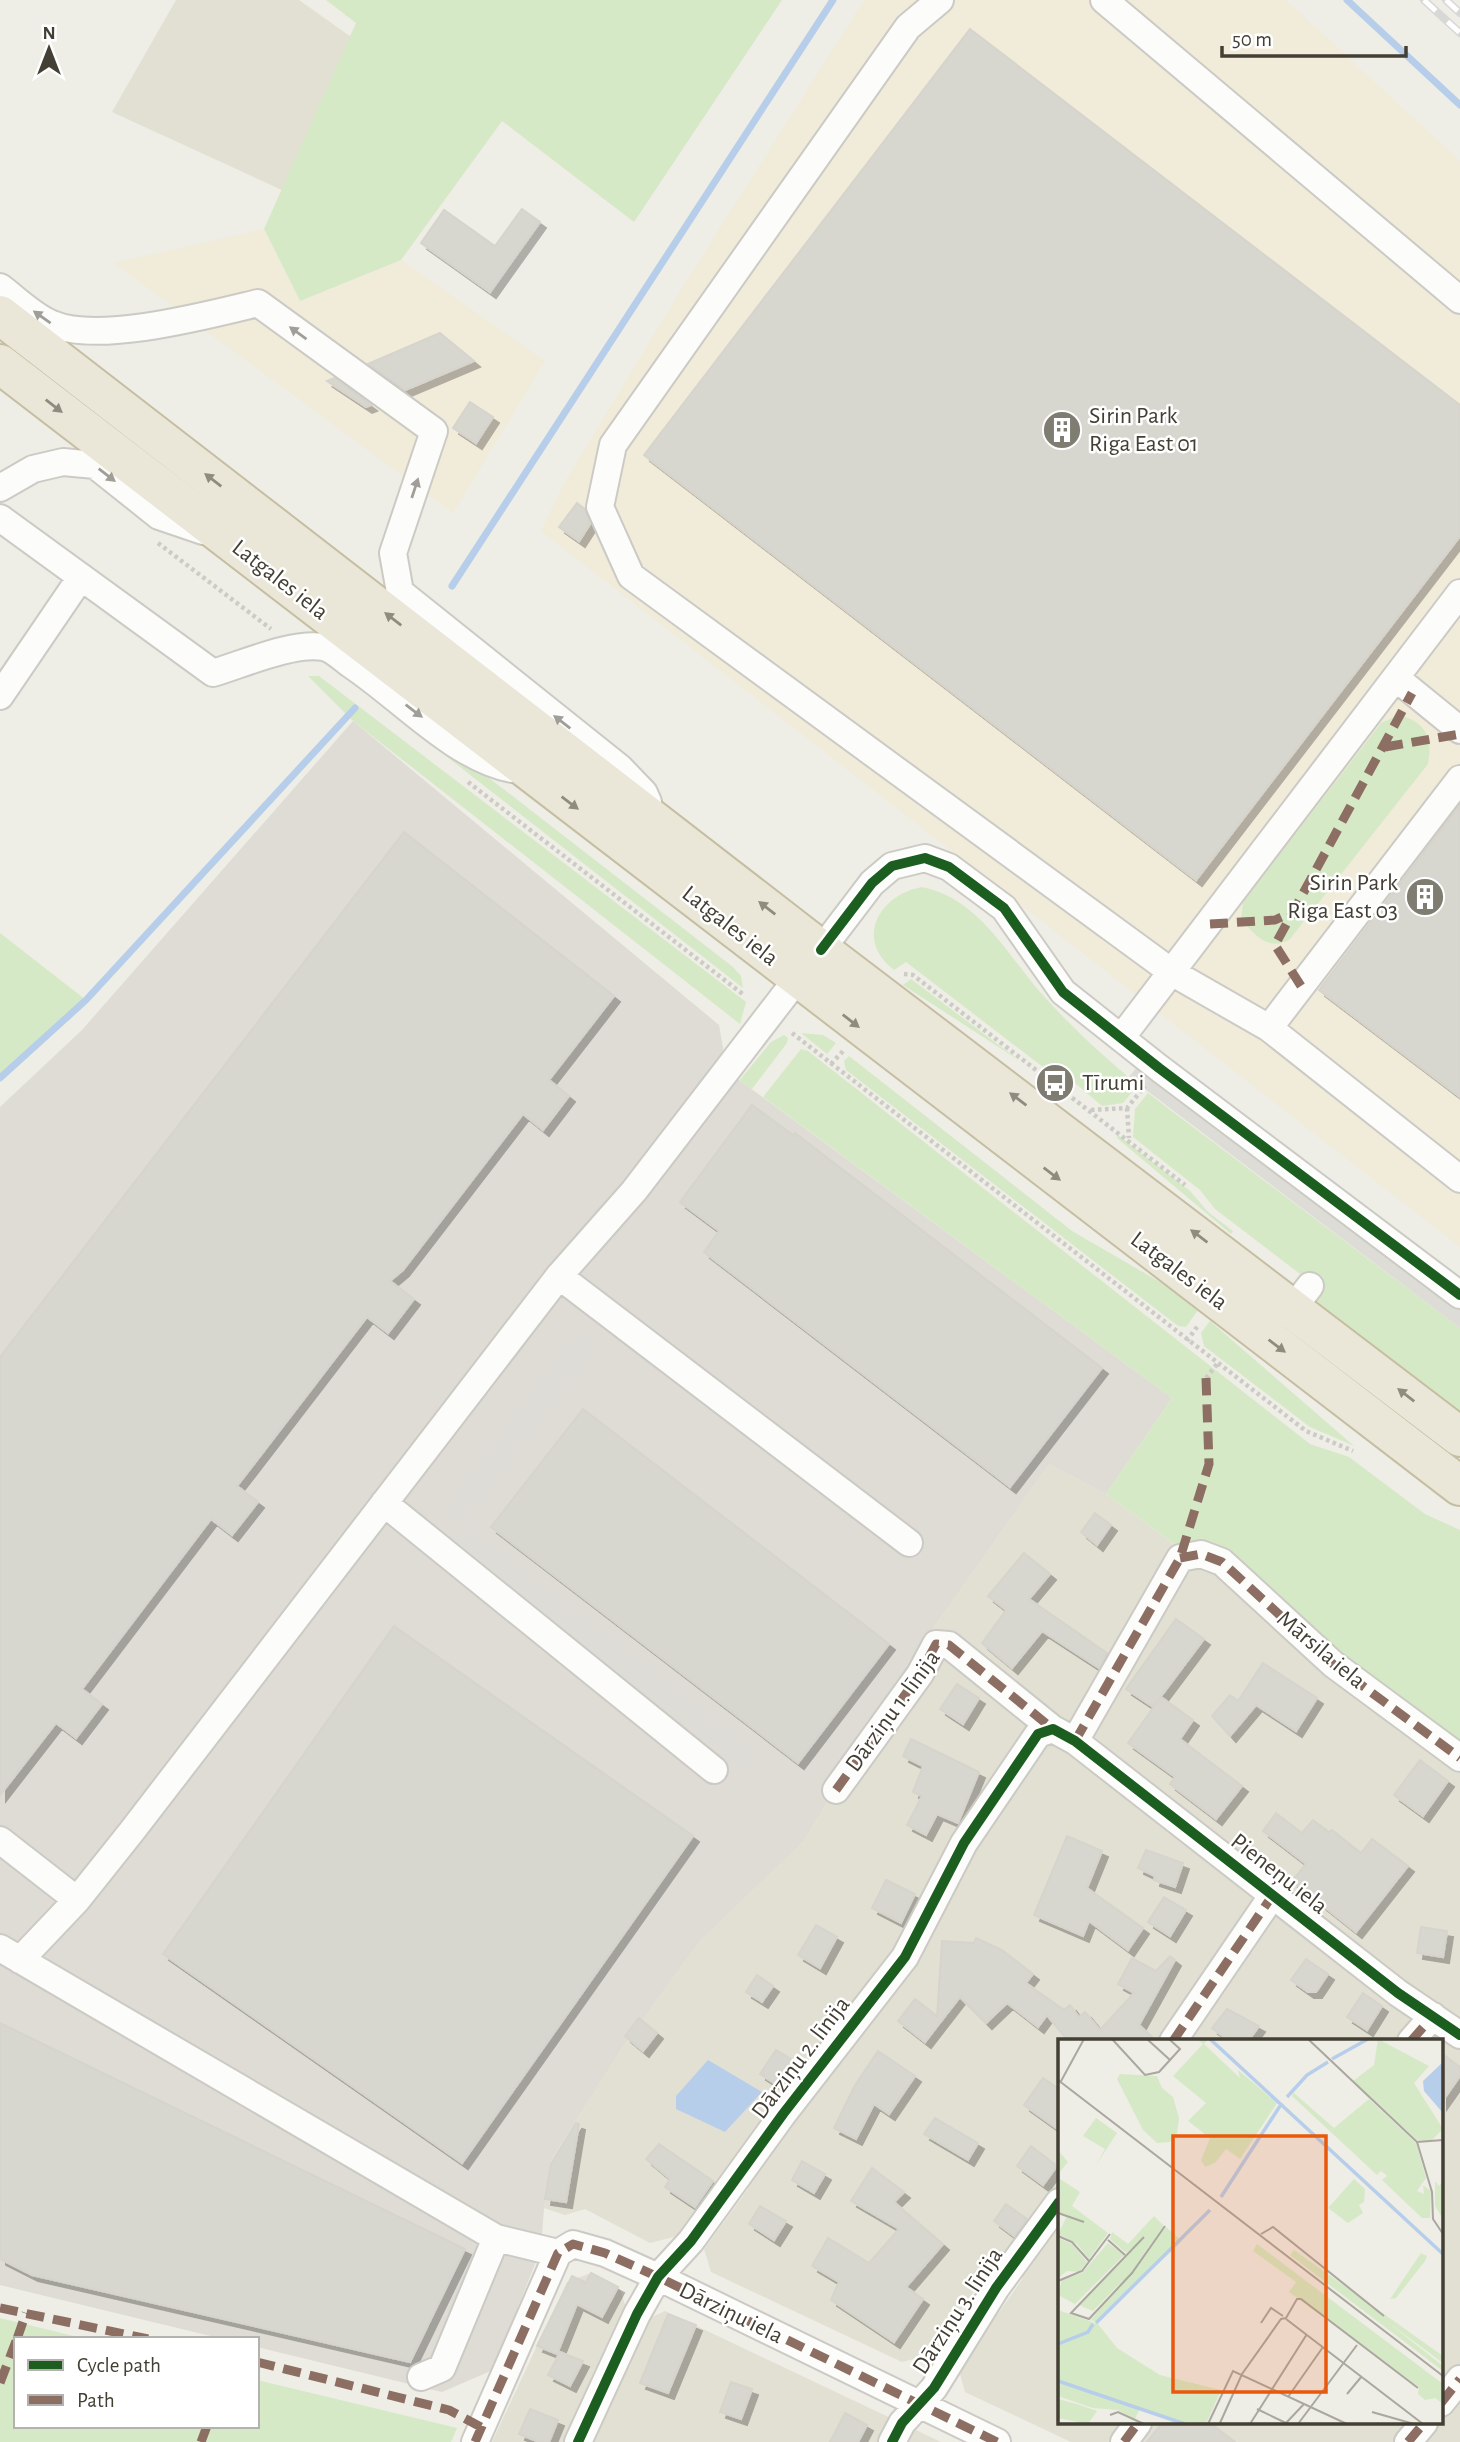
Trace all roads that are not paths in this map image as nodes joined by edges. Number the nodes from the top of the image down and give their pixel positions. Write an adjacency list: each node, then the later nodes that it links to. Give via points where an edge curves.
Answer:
1 (940, 0): 19 (street, via 908,27 613,445 600,507 631,576)
2 (1104, 0): 4 (street)
3 (0, 287): 17 (street, Latgales iela, one-way to 3, via 644,793 620,768 400,592 393,553 434,431 258,303 91,332 50,324)
4 (1460, 300)
5 (0, 315): 17 (highway, Latgales iela, one-way to 5)
6 (0, 364): 9 (highway, Latgales iela, one-way to 9)
7 (0, 488): 9 (street, one-way to 9, via 33,469 63,462 95,465 159,516)
8 (0, 518): 10 (street)
9 (230, 541): 15 (highway, Latgales iela)
10 (81, 577): 13 (street); 15 (street, one-way to 15, via 214,673 293,649 325,647 457,744 495,766)
11 (1460, 593): 12 (street)
12 (1396, 678): 14 (street); 19 (street)
13 (0, 696)
14 (1460, 730)
15 (529, 772): 20 (highway, Latgales iela, one-way to 20)
16 (1460, 779): 21 (street)
17 (658, 823): 18 (highway, Latgales iela, one-way to 17)
18 (821, 950): 20 (highway); 22 (street, via 872,883 892,866 925,858 949,867 1004,908 1063,992); 26 (highway, Latgales iela, one-way to 18, via 1301,1297)
19 (1173, 973): 21 (street); 22 (street)
20 (797, 979): 24 (street, via 634,1191); 27 (highway, Latgales iela, one-way to 27)
21 (1269, 1028): 23 (street)
22 (1121, 1038): 25 (street)
23 (1460, 1179)
24 (559, 1276): 28 (street); 29 (street)
25 (1460, 1295)
26 (1460, 1437)
27 (1460, 1486)
28 (384, 1503): 32 (street); 36 (street)
29 (909, 1543)
30 (1064, 1735): 31 (street, Mārsila iela, via 1180,1558 1201,1553 1222,1562 1333,1664); 33 (street, Dārziņu 1. līnija, via 949,1645 936,1644 920,1674); 35 (street, Pieneņu iela); 45 (street, Dārziņu 2. līnija, via 1038,1734 964,1843 905,1957 691,2241)
31 (1460, 1759)
32 (714, 1770)
33 (836, 1790)
34 (0, 1840): 36 (street)
35 (1272, 1896): 38 (street, Pieneņu iela); 40 (street)
36 (77, 1900): 37 (street)
37 (10, 1954): 43 (street)
38 (1433, 2016): 39 (street, Pieneņu iela); 41 (street)
39 (1460, 2035)
40 (1174, 2039)
41 (1413, 2039)
42 (1058, 2203): 49 (street, Dārziņu 3. līnija)
43 (496, 2238): 44 (street); 46 (street, via 442,2368)
44 (558, 2253): 45 (street, Dārziņu iela, via 573,2245 606,2253); 52 (street)
45 (658, 2277): 49 (street, Dārziņu iela); 53 (street, Dārziņu 2. līnija)
46 (421, 2377)
47 (1460, 2379): 48 (street)
48 (1442, 2402)
49 (920, 2404): 54 (street, Dārziņu 3. līnija); 55 (street, Dārziņu iela)
50 (1137, 2424): 56 (street)
51 (1423, 2424): 57 (street)
52 (478, 2435)
53 (578, 2442)
54 (892, 2442)
55 (997, 2442)
56 (1124, 2442)
57 (1408, 2442)

